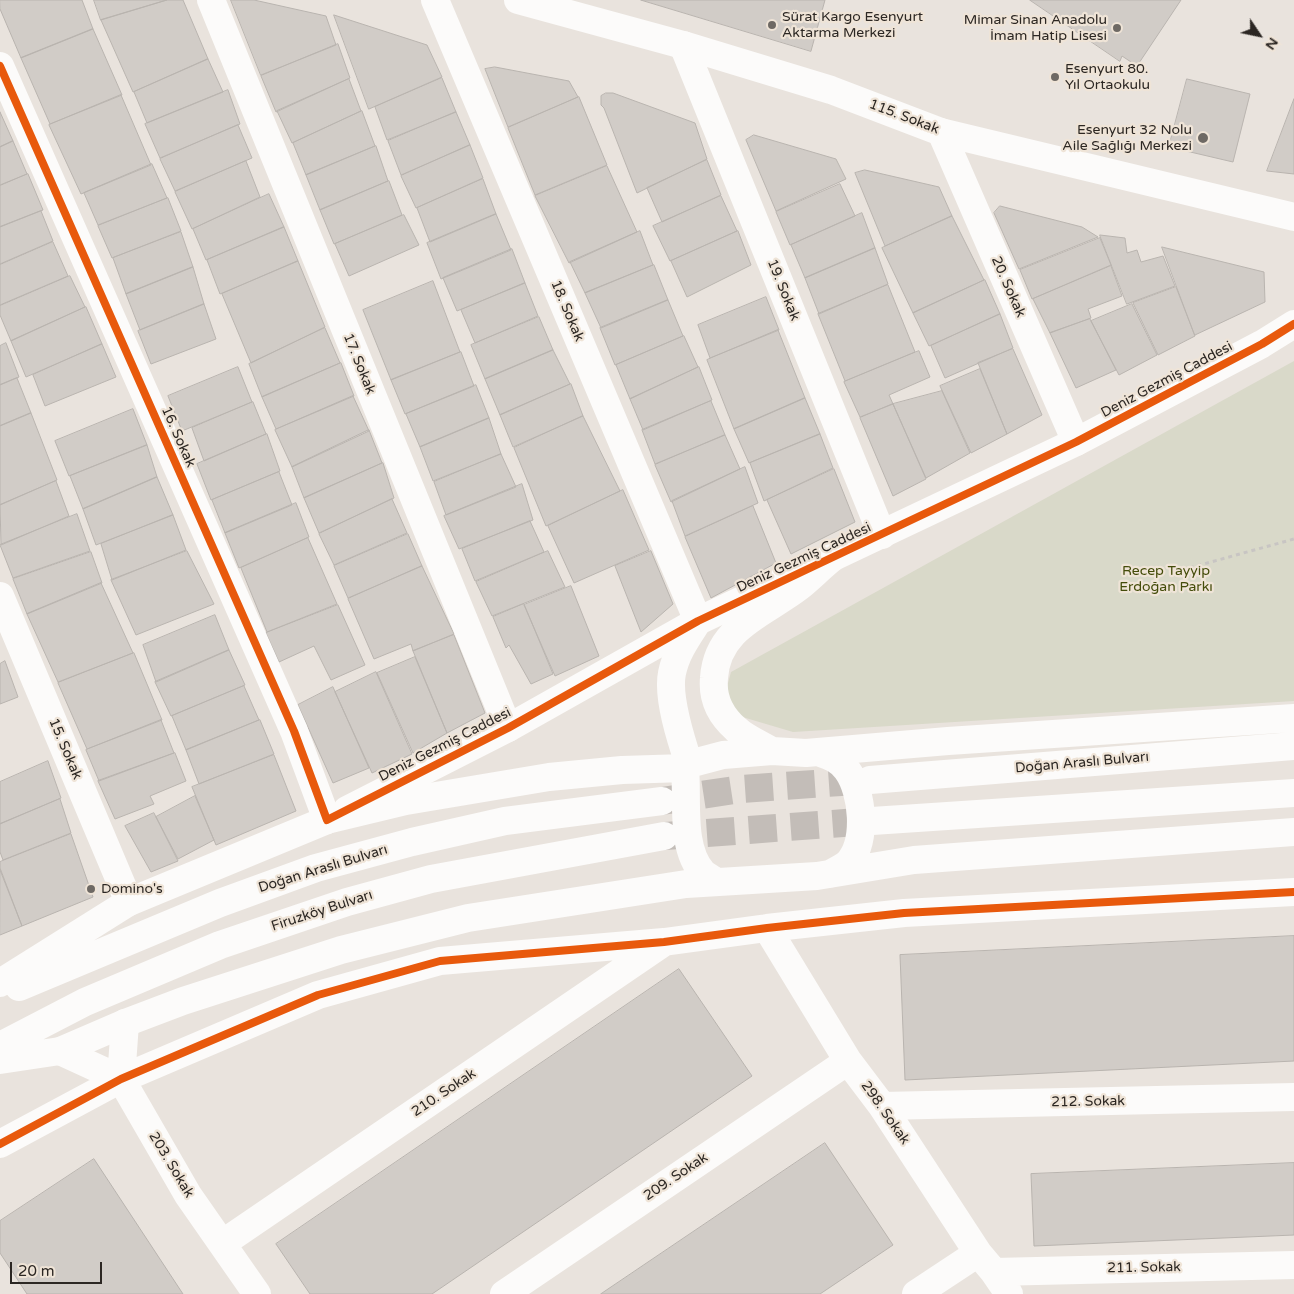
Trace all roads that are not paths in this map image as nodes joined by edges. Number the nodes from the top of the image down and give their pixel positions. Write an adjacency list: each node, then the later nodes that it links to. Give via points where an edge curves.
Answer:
1 (212, 0): 15 (street, 17. Sokak)
2 (435, 0): 13 (street, 18. Sokak)
3 (518, 0): 4 (street, 115. Sokak)
4 (683, 45): 6 (street, 115. Sokak, via 831,90); 10 (street, 19. Sokak)
5 (0, 66): 23 (street, 16. Sokak, via 294,731)
6 (941, 132): 7 (street, 115. Sokak); 9 (street, 20. Sokak)
7 (1294, 217)
8 (1294, 324): 9 (street, Deniz Gezmiş Caddesi)
9 (1076, 442): 10 (street, Deniz Gezmiş Caddesi)
10 (882, 535): 11 (street, Deniz Gezmiş Caddesi)
11 (831, 559): 13 (street, Deniz Gezmiş Caddesi); 17 (street, via 798,588 752,618 726,640 715,664 713,692 720,711 736,730)
12 (0, 596): 30 (street, 15. Sokak)
13 (698, 621): 15 (street, Deniz Gezmiş Caddesi); 19 (street, via 681,647 672,674 674,705)
14 (1294, 718): 18 (street)
15 (508, 728): 23 (street, Deniz Gezmiş Caddesi)
16 (1294, 746): 20 (street, Doğan Araslı Bulvarı)
17 (772, 751): 18 (street); 19 (street, via 723,755)
18 (818, 752): 27 (street, via 836,758 848,771 861,814 857,846 847,864)
19 (687, 766): 23 (street, via 549,778 406,801); 28 (street, via 690,849 704,873)
20 (870, 780)
21 (1294, 793): 24 (street)
22 (662, 800): 34 (street, Doğan Araslı Bulvarı, via 505,821 316,868 220,903)
23 (328, 820): 30 (street)
24 (872, 822)
25 (1294, 832): 27 (street, via 914,860)
26 (664, 836): 36 (street, Firuzköy Bulvarı, via 431,879 347,902 220,945 85,1002)
27 (830, 874): 28 (street)
28 (716, 882): 35 (street, via 673,885 468,918 341,950)
29 (1294, 892): 31 (street, via 904,913)
30 (129, 902): 33 (street)
31 (767, 928): 32 (street); 39 (street, 298. Sokak)
32 (664, 942): 40 (street, via 440,961 318,995); 44 (street, 210. Sokak)
33 (0, 983)
34 (0, 995)
35 (125, 1023): 37 (street); 40 (street)
36 (0, 1046)
37 (60, 1051): 38 (street); 40 (street)
38 (0, 1060)
39 (848, 1061): 42 (street, 298. Sokak); 48 (street, 209. Sokak)
40 (121, 1079): 43 (street); 44 (street, 203. Sokak, via 188,1194)
41 (1294, 1097): 42 (street, 212. Sokak)
42 (882, 1106): 45 (street, 298. Sokak)
43 (0, 1144)
44 (223, 1243): 47 (street, 203. Sokak)
45 (986, 1262): 46 (street, 211. Sokak); 49 (street); 50 (street, 298. Sokak)
46 (1294, 1265)
47 (257, 1294)
48 (504, 1294)
49 (916, 1294)
50 (1009, 1294)

